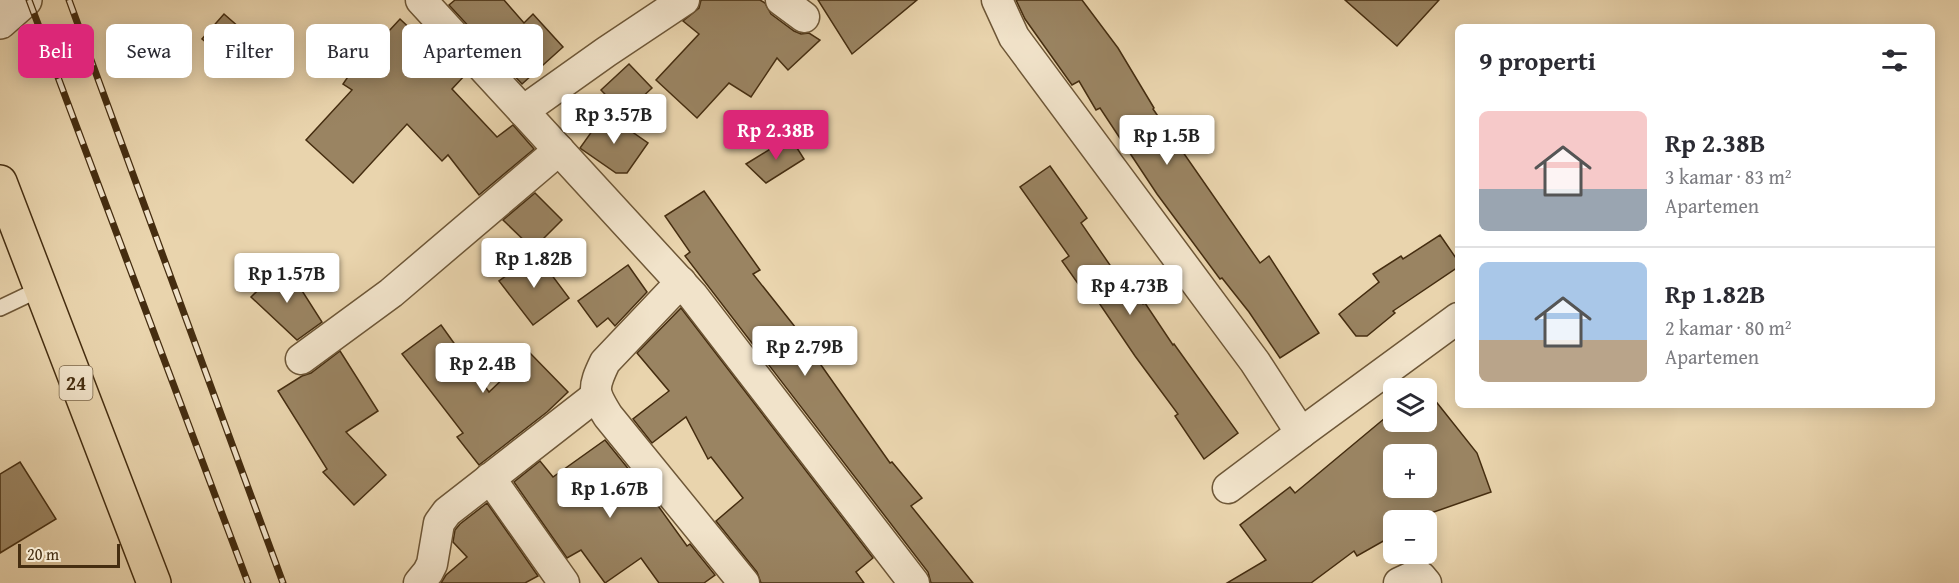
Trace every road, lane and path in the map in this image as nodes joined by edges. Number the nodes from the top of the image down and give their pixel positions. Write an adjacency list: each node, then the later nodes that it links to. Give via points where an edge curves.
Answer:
1 (25, 0): 7 (street)
2 (421, 0): 8 (street)
3 (684, 0): 8 (street)
4 (781, 0): 6 (street)
5 (997, 0): 17 (street, via 1014,37 1255,362)
6 (804, 17)
7 (0, 22)
8 (523, 111): 9 (street)
9 (559, 150): 11 (street); 15 (street, via 391,293)
10 (0, 182): 12 (highway, 24)
11 (681, 282): 16 (street, via 605,362 597,379); 24 (street)
12 (40, 289): 13 (lane); 20 (highway, 24)
13 (0, 308)
14 (1455, 320): 17 (street)
15 (301, 359)
16 (596, 396): 18 (street); 23 (street, via 608,416)
17 (1301, 434): 19 (street)
18 (490, 478): 21 (street, via 439,522 432,564); 22 (street)
19 (1228, 488)
20 (154, 583)
21 (419, 583)
22 (564, 583)
23 (744, 583)
24 (914, 583)
25 (1400, 583): 26 (street, via 1414,576)
26 (1426, 583)

